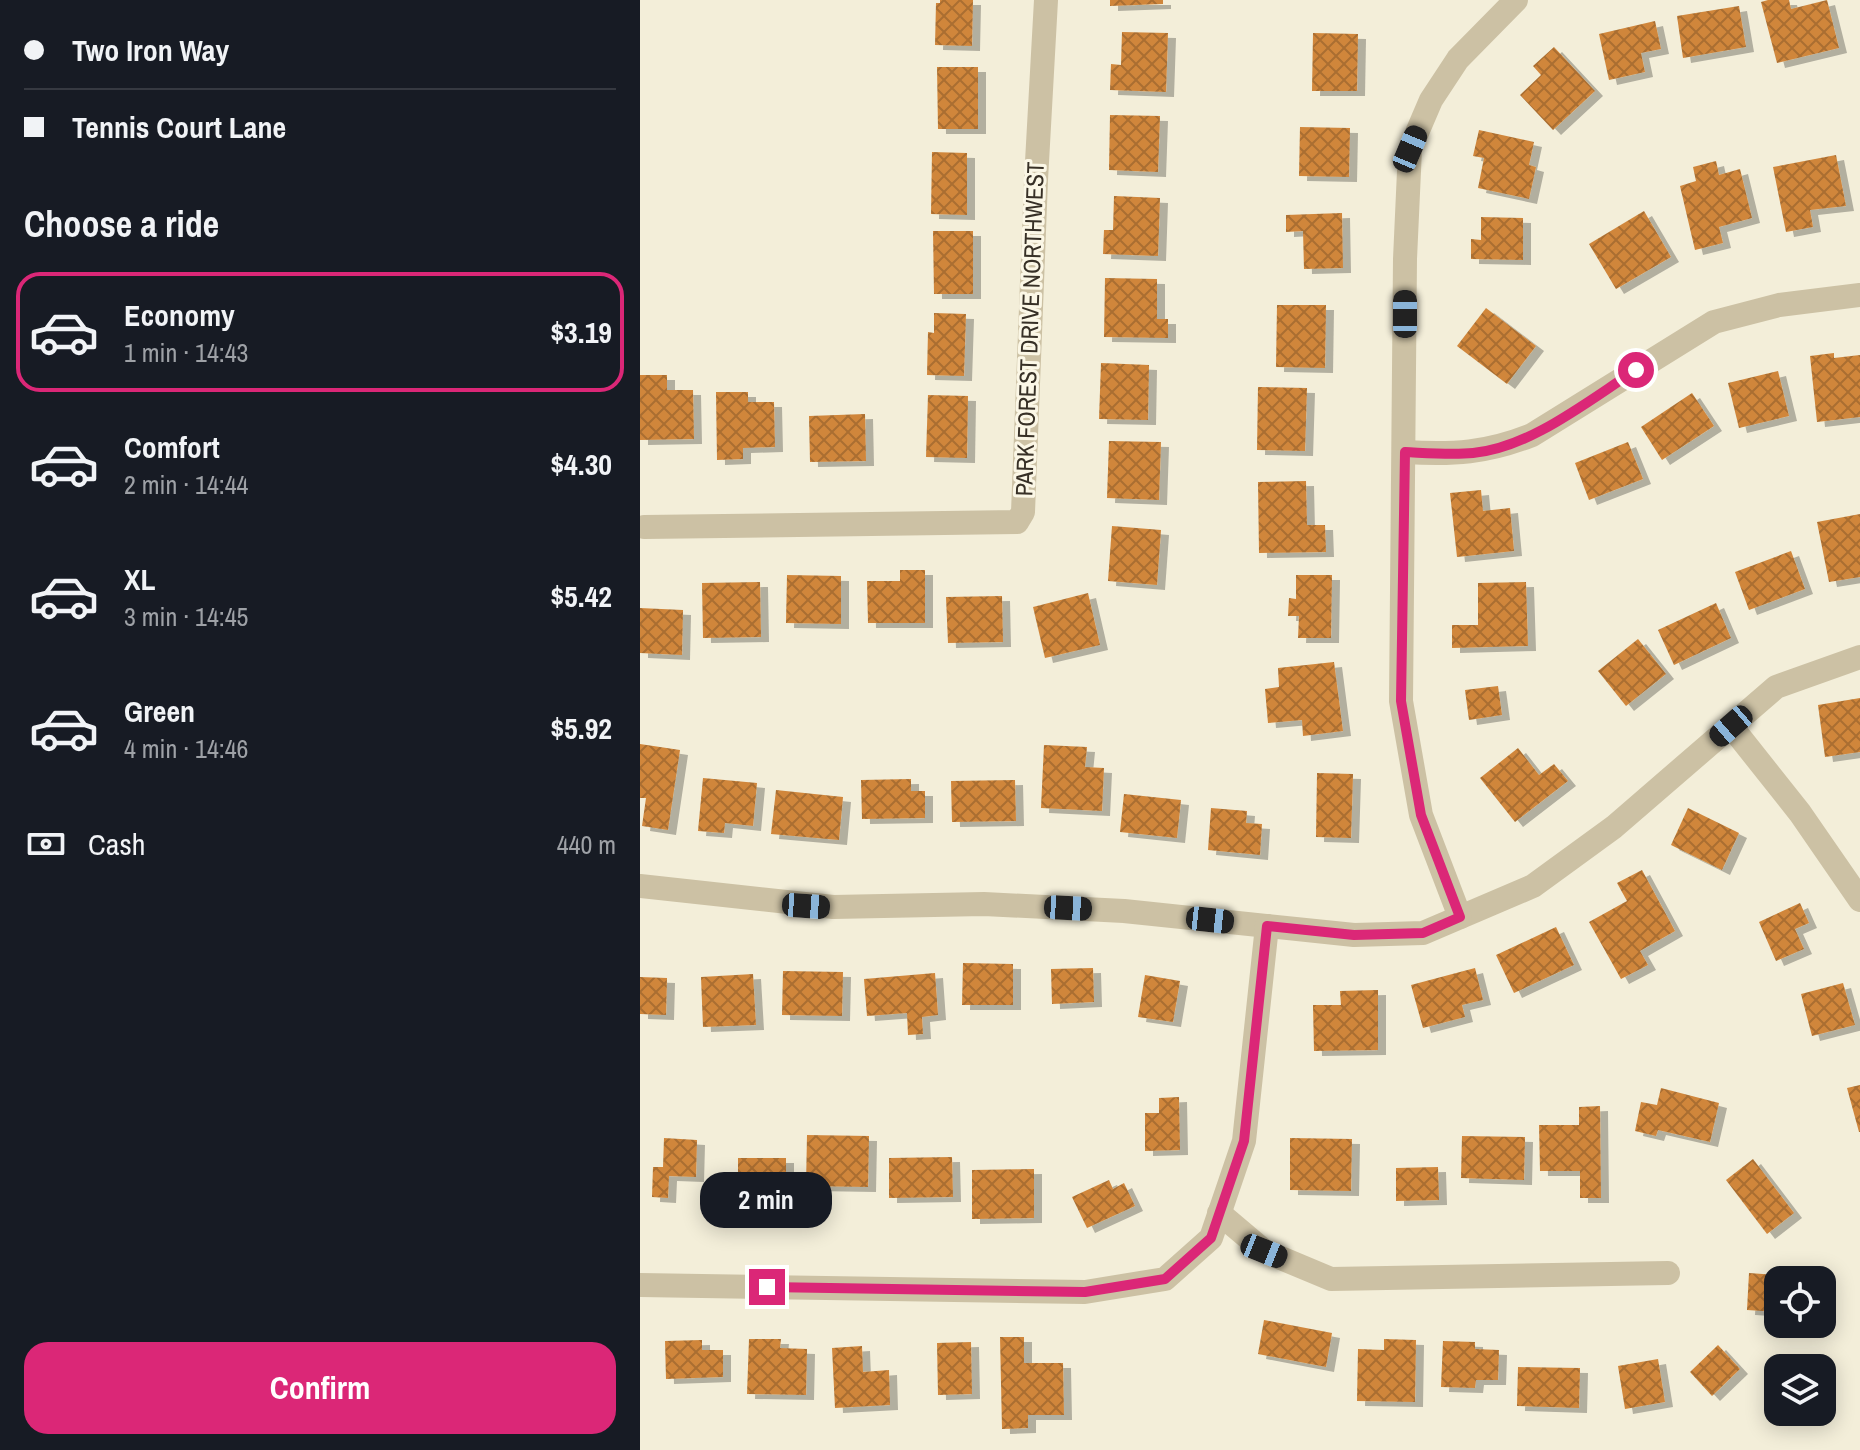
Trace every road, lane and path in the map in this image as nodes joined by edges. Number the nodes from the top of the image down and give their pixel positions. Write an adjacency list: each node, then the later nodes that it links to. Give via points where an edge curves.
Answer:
1 (1046, 0): 5 (street, PARK FOREST DRIVE NORTHWEST, via 1023,512 1017,522)
2 (1516, 0): 4 (street, via 1458,59 1431,100 1410,149)
3 (1860, 295): 4 (street, via 1779,305 1714,322 1532,435 1502,447 1472,453)
4 (1405, 452): 10 (street, via 1401,701 1421,815)
5 (644, 527)
6 (1860, 657): 7 (street, via 1776,687)
7 (1731, 726): 9 (street); 10 (street, via 1614,827 1533,886)
8 (640, 886): 11 (street, via 819,907 984,904)
9 (1860, 900)
10 (1460, 917): 11 (street, via 1423,933 1354,935)
11 (1267, 926): 12 (street, via 1244,1141)
12 (1219, 1213): 13 (street, via 1264,1251 1331,1279); 14 (street, via 1211,1238 1165,1279 1085,1292)
13 (1668, 1273)
14 (640, 1285)

